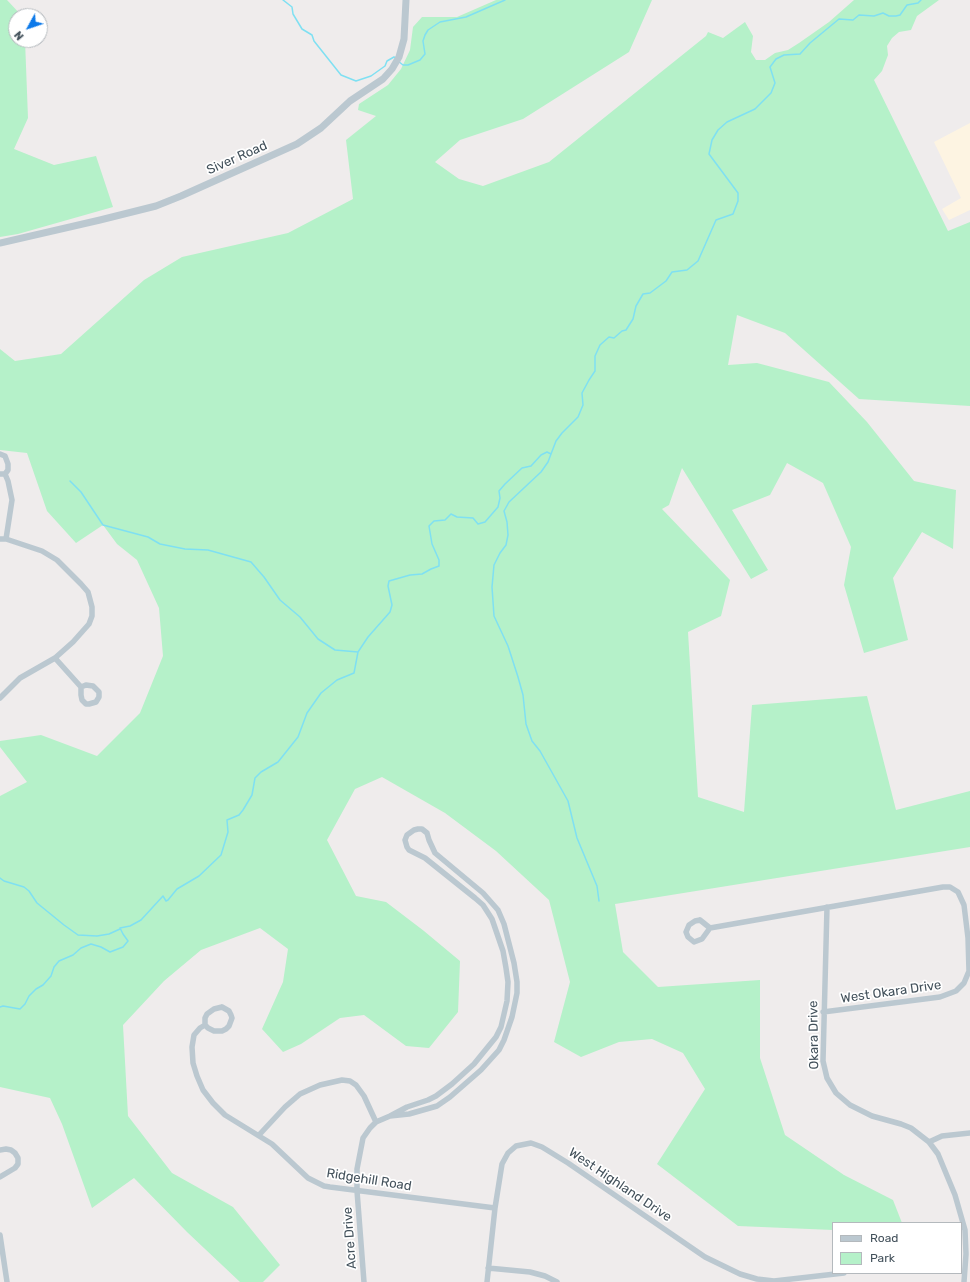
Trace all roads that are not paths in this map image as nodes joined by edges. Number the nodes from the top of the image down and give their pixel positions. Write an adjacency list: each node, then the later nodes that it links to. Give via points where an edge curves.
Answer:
1 (406, 0): 2 (street, Siver Road, via 404,39 399,57 392,69 383,79 350,101 321,128 297,144 156,206)
2 (0, 243)
3 (0, 454): 4 (street, via 8,460 8,470)
4 (2, 474): 5 (street, via 8,481 12,500)
5 (3, 539): 6 (street, via 42,552 57,560 88,592 92,616 89,624)
6 (55, 658): 7 (street); 8 (street, via 20,678)
7 (81, 687)
8 (0, 698)
9 (476, 887): 10 (street); 10 (street, via 435,853 425,831 418,829 407,835 405,844 409,850 425,858); 14 (street, via 498,910)
10 (471, 894): 15 (street, via 483,905 492,919)
11 (827, 907): 12 (street, West Okara Drive, via 950,887 958,892); 13 (street); 16 (street, Okara Drive)
12 (968, 923): 16 (street, West Okara Drive, via 969,971 964,983 956,991 940,997)
13 (710, 928)
14 (511, 950): 15 (street); 19 (street, via 517,993)
15 (503, 951): 18 (street, via 508,991)
16 (823, 1012): 26 (street, Okara Drive, via 824,1071 836,1093 850,1105 872,1116 911,1128)
17 (205, 1025): 17 (street, Ridgehill Road, via 214,1031 226,1029 231,1021 231,1015 226,1008 214,1009 207,1014); 25 (street, Ridgehill Road, via 194,1035 192,1047 193,1063 203,1090 225,1115)
18 (501, 1027): 19 (street); 20 (street, via 480,1058)
19 (508, 1031): 21 (street, via 491,1060)
20 (444, 1090): 21 (street); 22 (street, via 428,1100)
21 (450, 1097): 22 (street, via 437,1106)
22 (390, 1116): 23 (street)
23 (376, 1122): 25 (street, via 356,1085 342,1080 320,1085 300,1094); 29 (street, Acre Drive, via 366,1132 361,1145)
24 (970, 1133): 26 (street, via 942,1136)
25 (259, 1136): 29 (street, Ridgehill Road, via 272,1144 314,1182)
26 (929, 1142): 32 (street, Okara Drive, via 938,1154 955,1195 965,1230)
27 (0, 1150): 28 (street, via 11,1150 18,1158 15,1168)
28 (0, 1177)
29 (357, 1191): 30 (street, Ridgehill Road); 37 (street, Acre Drive)
30 (495, 1208): 33 (street, West Highland Drive); 35 (street, West Highland Drive, via 504,1158 516,1146 531,1143 568,1163 725,1268 757,1280)
31 (0, 1234): 36 (street)
32 (966, 1244): 40 (street, Okara Drive)
33 (488, 1268): 38 (street, West Highland Drive); 39 (street, via 530,1272)
34 (840, 1274): 35 (street, West Highland Drive)
35 (822, 1279)
36 (6, 1282)
37 (364, 1282)
38 (487, 1282)
39 (557, 1282)
40 (964, 1282)

